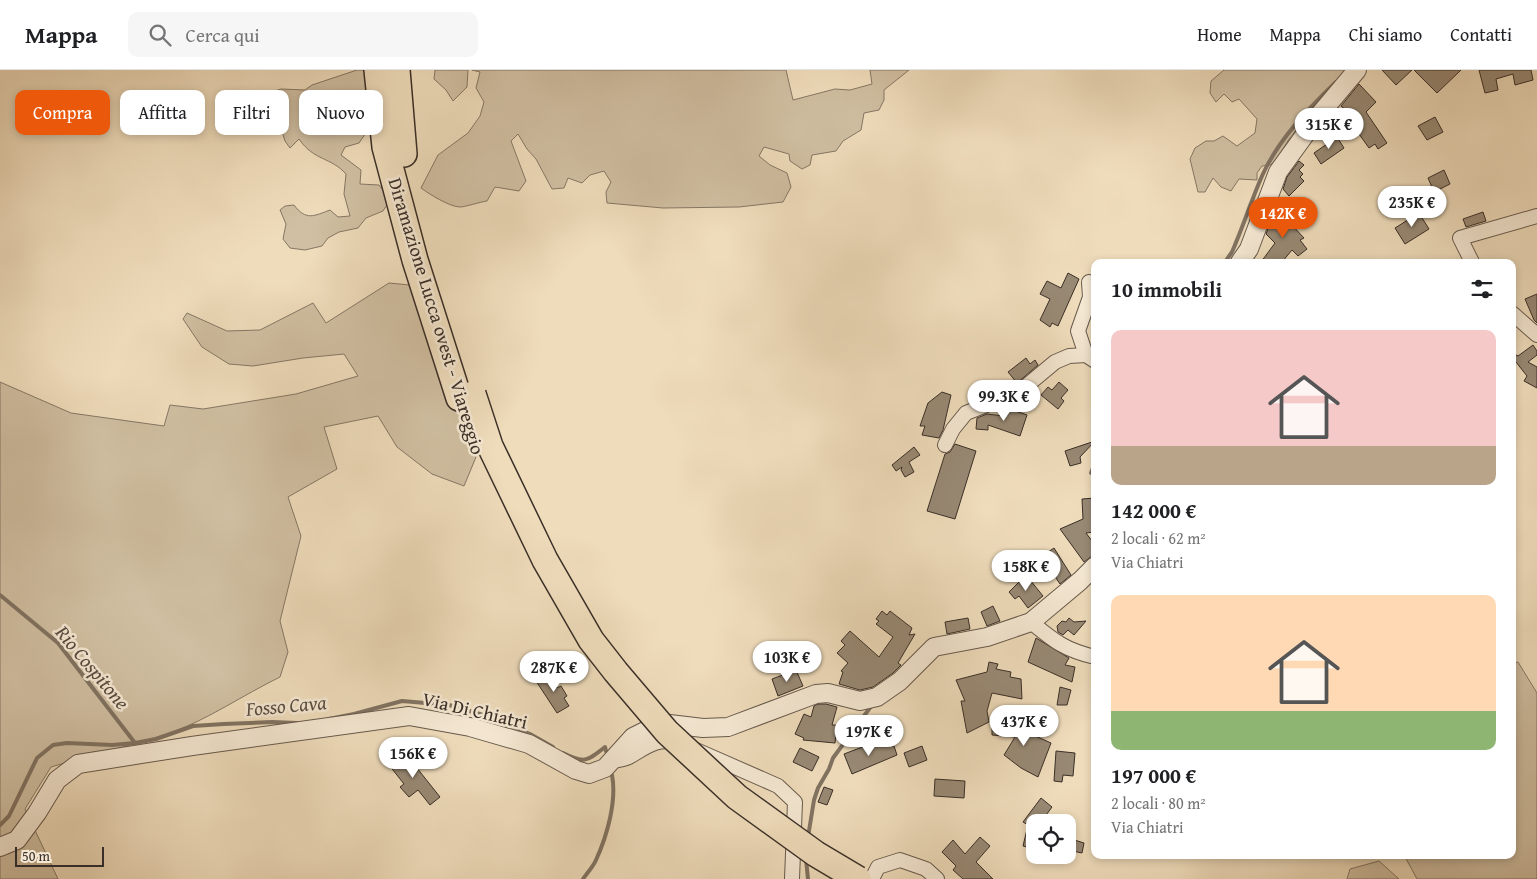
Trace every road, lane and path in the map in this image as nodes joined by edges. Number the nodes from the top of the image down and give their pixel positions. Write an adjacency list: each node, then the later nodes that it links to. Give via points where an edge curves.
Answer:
1 (378, 70): 5 (highway, Diramazione Lucca ovest - Viareggio, via 385,147)
2 (397, 70): 5 (highway, Diramazione Lucca ovest - Viareggio, via 402,148)
3 (1357, 70): 6 (street, via 1278,172 1249,249)
4 (1537, 216): 7 (street, via 1460,238)
5 (421, 259): 12 (highway, Diramazione Lucca ovest - Viareggio)
6 (1242, 259)
7 (1470, 259)
8 (1089, 282): 11 (street, via 1090,298 1078,331)
9 (1516, 317): 10 (street)
10 (1537, 335)
11 (1090, 358): 13 (street, via 1069,356 1055,362 1019,392 966,413)
12 (466, 396): 20 (highway, Diramazione Lucca ovest - Viareggio, via 489,481 548,599 596,674 670,755 729,810 778,849); 21 (highway, Diramazione Lucca ovest - Viareggio, bridge, via 546,560 591,640 616,672 667,732 737,797 816,854)
13 (945, 445)
14 (1091, 570): 15 (street)
15 (1031, 622): 16 (street, via 1052,639 1075,652); 17 (street, Via Di Chiatri, via 987,637 934,647 900,682 877,697 860,701 828,693 816,694 728,727 661,723 633,737)
16 (1091, 656)
17 (610, 762): 18 (street, Via Di Chiatri, via 589,774 529,744 470,727 409,716 328,726 78,764 57,780 17,840); 19 (street, via 666,740 688,746 778,786 795,802)
18 (0, 847)
19 (792, 879)
20 (826, 879)
21 (858, 879)
22 (872, 879): 23 (street, via 878,867 900,860 926,869)
23 (937, 879)

